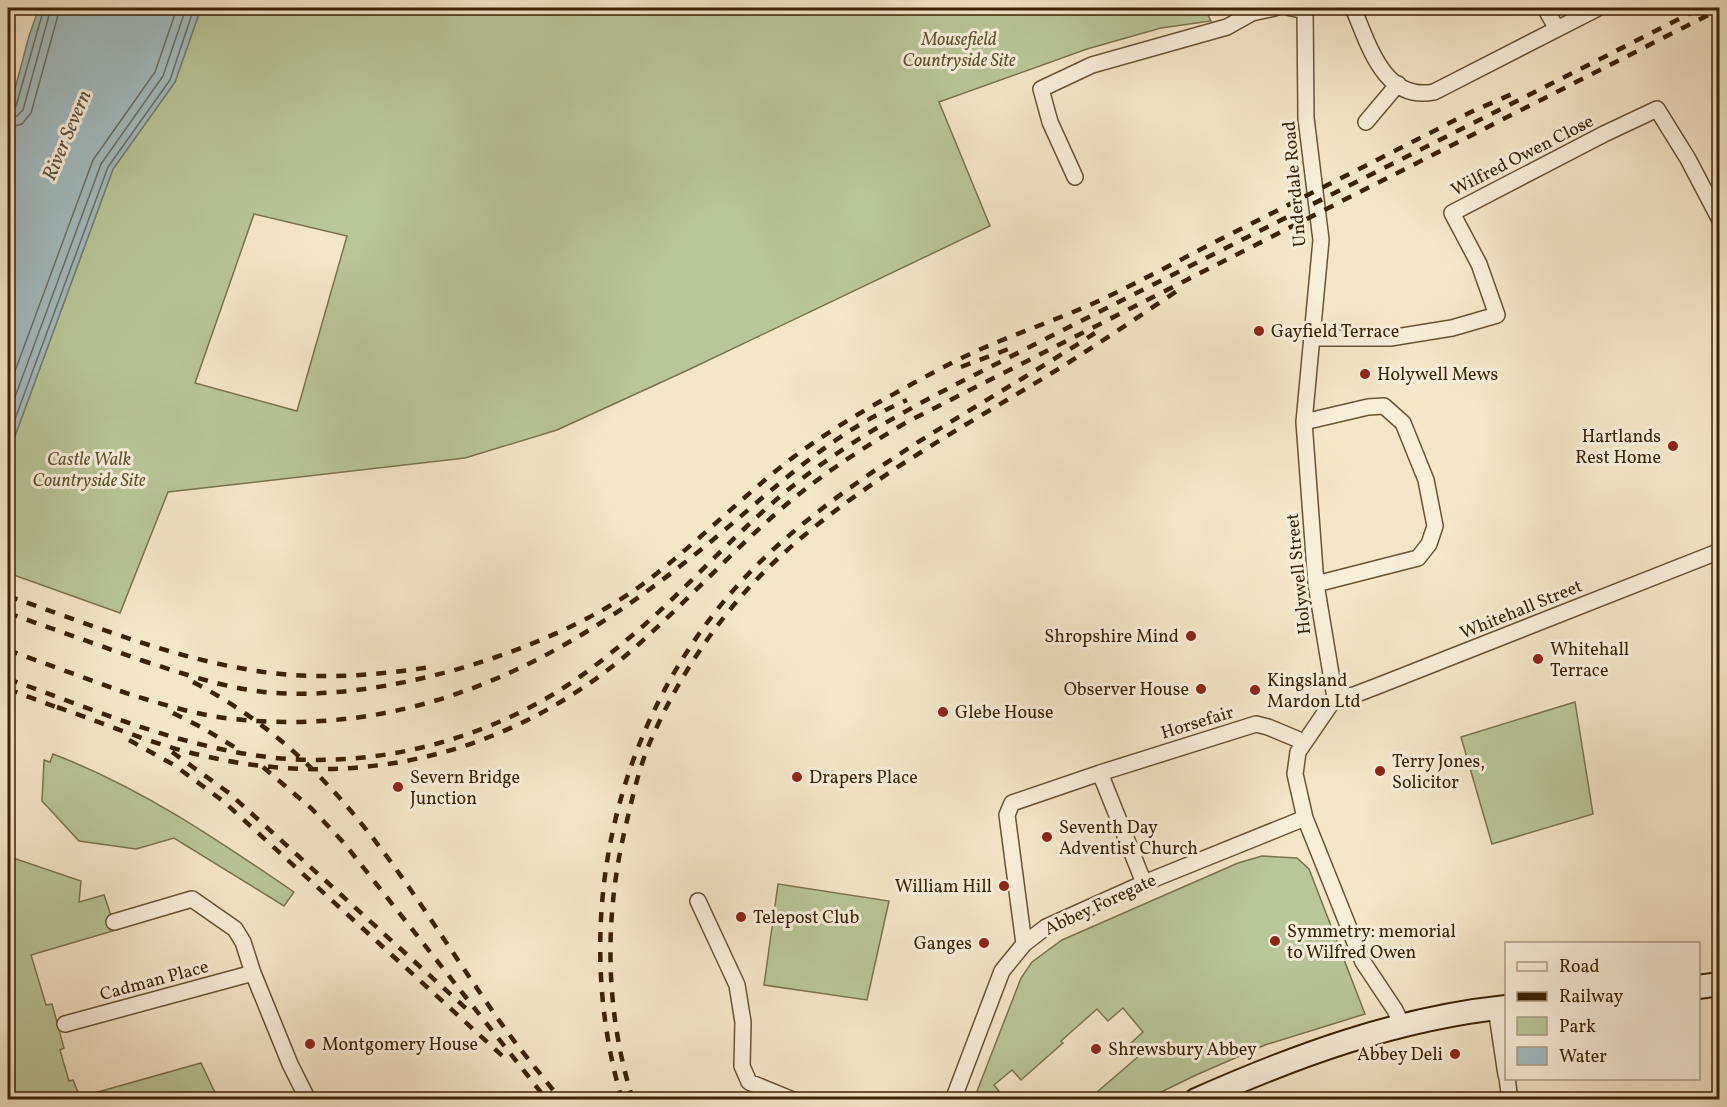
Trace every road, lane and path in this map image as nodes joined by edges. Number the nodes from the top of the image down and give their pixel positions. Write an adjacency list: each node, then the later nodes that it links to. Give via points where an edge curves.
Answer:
1 (1275, 8): 9 (street, via 1252,13 1227,27 1092,65 1041,89 1050,122)
2 (1353, 8): 7 (street, via 1374,59)
3 (1545, 8): 6 (street)
4 (1598, 8): 6 (street)
5 (1301, 9): 12 (street, Underdale Road, via 1306,118 1321,240)
6 (1557, 29): 7 (street, via 1434,92 1414,92)
7 (1398, 84): 8 (street)
8 (1366, 122)
9 (1075, 177)
10 (1713, 195): 11 (street, Wilfred Owen Close); 12 (street, Wilfred Owen Close, via 1657,109 1452,213 1479,264 1497,315 1452,328 1390,338)
11 (1719, 220)
12 (1313, 338): 13 (street, Underdale Road)
13 (1306, 392): 14 (street, Holywell Street)
14 (1304, 422): 16 (street, Holywell Street); 16 (street, via 1384,406 1403,423 1412,441 1426,480 1435,526 1429,544 1418,558)
15 (1719, 551): 17 (street, Whitehall Street, via 1375,687)
16 (1316, 584): 17 (street, Holywell Street)
17 (1335, 698): 18 (street)
18 (1304, 741): 19 (street, Horsefair, via 1256,724); 20 (street, via 1294,774)
19 (1100, 773): 21 (street); 24 (street, Horsefair, via 1012,803 1006,815)
20 (1305, 818): 21 (street, Abbey Foregate); 30 (street, via 1363,962)
21 (1144, 883): 24 (street, Abbey Foregate, via 1046,927)
22 (698, 901): 33 (street, via 737,986 743,1022 742,1066 749,1082)
23 (114, 922): 25 (street, via 192,899 235,929)
24 (1024, 944): 36 (street, Abbey Foregate, via 1002,971)
25 (253, 973): 29 (street, Cadman Place); 34 (street)
26 (1719, 984): 27 (street)
27 (1700, 987)
28 (1501, 1007): 30 (street); 31 (street)
29 (65, 1024)
30 (1402, 1025): 37 (street, via 1266,1069)
31 (1505, 1054)
32 (1507, 1080): 38 (street)
33 (763, 1095): 35 (street)
34 (308, 1100)
35 (793, 1100)
36 (953, 1100)
37 (1197, 1100)
38 (1510, 1100)

